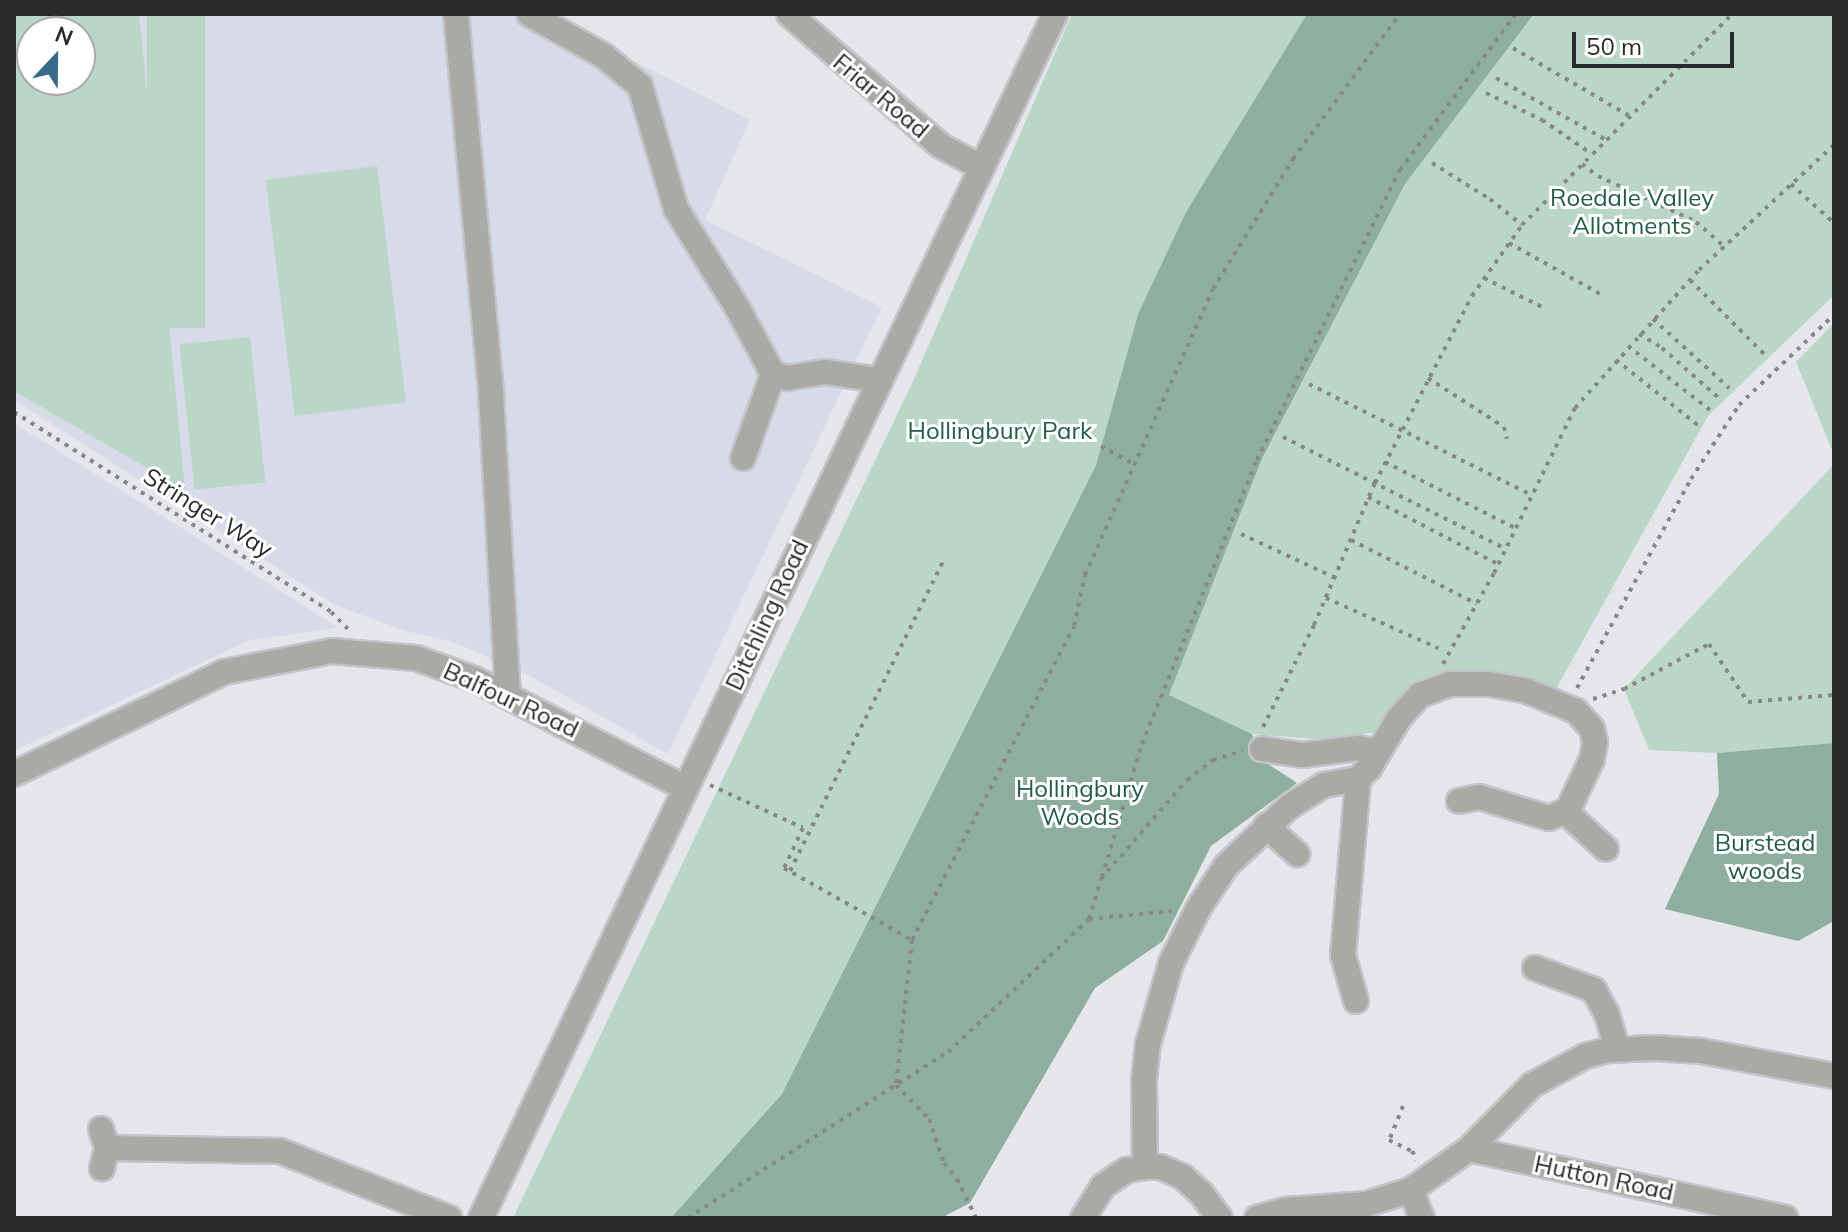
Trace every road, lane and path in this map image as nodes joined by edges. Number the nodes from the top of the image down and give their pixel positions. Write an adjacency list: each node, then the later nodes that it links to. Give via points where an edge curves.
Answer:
1 (456, 14): 65 (street, via 491,394)
2 (529, 14): 33 (street, via 604,56 640,86 676,209)
3 (789, 14): 17 (street, Friar Road, via 941,146)
4 (1055, 14): 17 (street, Ditchling Road)
5 (1400, 14): 48 (path, via 1293,159 1213,289)
6 (1516, 14): 78 (path, via 1400,170 1257,460 1142,744)
7 (1732, 14): 11 (path)
8 (1513, 48): 11 (path)
9 (1496, 78): 12 (path)
10 (1486, 93): 14 (path, via 1542,120)
11 (1630, 116): 12 (path)
12 (1606, 140): 14 (path)
13 (1834, 145): 18 (path)
14 (1592, 154): 16 (path)
15 (1432, 163): 20 (path)
16 (1582, 164): 20 (path); 22 (path, via 1696,222)
17 (981, 167): 35 (street, Ditchling Road)
18 (1791, 184): 19 (path); 22 (path)
19 (1834, 223)
20 (1522, 225): 21 (path)
21 (1509, 243): 23 (path); 25 (path)
22 (1724, 246): 24 (path)
23 (1484, 278): 26 (path); 34 (path)
24 (1690, 280): 28 (path); 31 (path)
25 (1604, 296)
26 (1546, 309)
27 (1834, 315): 66 (path, via 1739,405 1691,479)
28 (1653, 319): 29 (path); 37 (path)
29 (1639, 334): 30 (path); 38 (path)
30 (1628, 346): 32 (path); 39 (path)
31 (1765, 355)
32 (1616, 360): 41 (path); 50 (path, via 1575,408)
33 (773, 374): 35 (street, via 787,378 826,372); 46 (street)
34 (1428, 378): 42 (path); 44 (path, via 1504,427)
35 (879, 380): 71 (street, Ditchling Road)
36 (1309, 384): 42 (path)
37 (1729, 388)
38 (1720, 399)
39 (1710, 410)
40 (14, 412): 62 (path, Stringer Way, via 331,612)
41 (1699, 426)
42 (1401, 430): 47 (path); 50 (path)
43 (1283, 437): 49 (path)
44 (1507, 439)
45 (1101, 446): 48 (path)
46 (743, 458)
47 (1385, 462): 49 (path); 52 (path)
48 (1134, 464): 81 (path, via 1085,575 1074,626)
49 (1375, 483): 51 (path); 55 (path)
50 (1532, 495): 52 (path)
51 (1368, 497): 54 (path); 57 (path)
52 (1516, 528): 55 (path)
53 (1241, 534): 58 (path)
54 (1351, 540): 58 (path); 60 (path)
55 (1506, 549): 57 (path)
56 (943, 561): 77 (path)
57 (1498, 564): 60 (path)
58 (1336, 578): 59 (path)
59 (1326, 598): 61 (path); 67 (path, via 1265,720)
60 (1477, 604): 63 (path)
61 (1438, 648)
62 (374, 655): 65 (street, Balfour Road, via 416,658); 69 (street, Balfour Road, via 332,651 224,672)
63 (1434, 688): 66 (street, via 1489,684); 68 (street, via 1414,700)
64 (1834, 695): 66 (path, via 1748,702 1709,644 1624,689)
65 (508, 696): 71 (street, Balfour Road)
66 (1568, 705): 73 (street, via 1584,717 1595,742)
67 (1262, 749): 68 (street, via 1302,755 1358,748); 78 (path, via 1225,755 1202,766)
68 (1378, 752): 70 (street)
69 (14, 774)
70 (1358, 779): 74 (street, via 1315,790); 83 (street, via 1343,955)
71 (688, 782): 77 (path, via 803,828 784,868); 93 (street, Ditchling Road)
72 (1459, 801): 73 (street, via 1479,797 1549,818)
73 (1568, 810): 75 (street)
74 (1266, 826): 76 (street); 79 (street, via 1226,866)
75 (1606, 849)
76 (1297, 854)
77 (790, 871): 81 (path)
78 (1101, 879): 80 (path)
79 (1198, 909): 80 (path); 90 (street, via 1171,963 1148,1044)
80 (1089, 919): 86 (path, via 948,1052)
81 (912, 940): 86 (path)
82 (1535, 968): 84 (street, via 1594,990)
83 (1356, 1001)
84 (1617, 1049): 85 (street, via 1701,1051); 89 (street, via 1585,1056 1532,1085)
85 (1834, 1076)
86 (896, 1085): 94 (path); 95 (path, via 929,1119 944,1163)
87 (1403, 1106): 91 (path, via 1389,1140 1412,1151)
88 (103, 1148): 92 (street, via 280,1151)
89 (1469, 1149): 91 (street); 100 (street, Hutton Road)
90 (1145, 1167): 96 (street, via 1127,1170 1103,1186); 97 (street, via 1183,1177)
91 (1420, 1185): 98 (street, via 1367,1204 1285,1210); 99 (street)
92 (449, 1218)
93 (481, 1218)
94 (688, 1218)
95 (976, 1218)
96 (1083, 1218)
97 (1220, 1218)
98 (1257, 1218)
99 (1422, 1218)
100 (1786, 1218)

